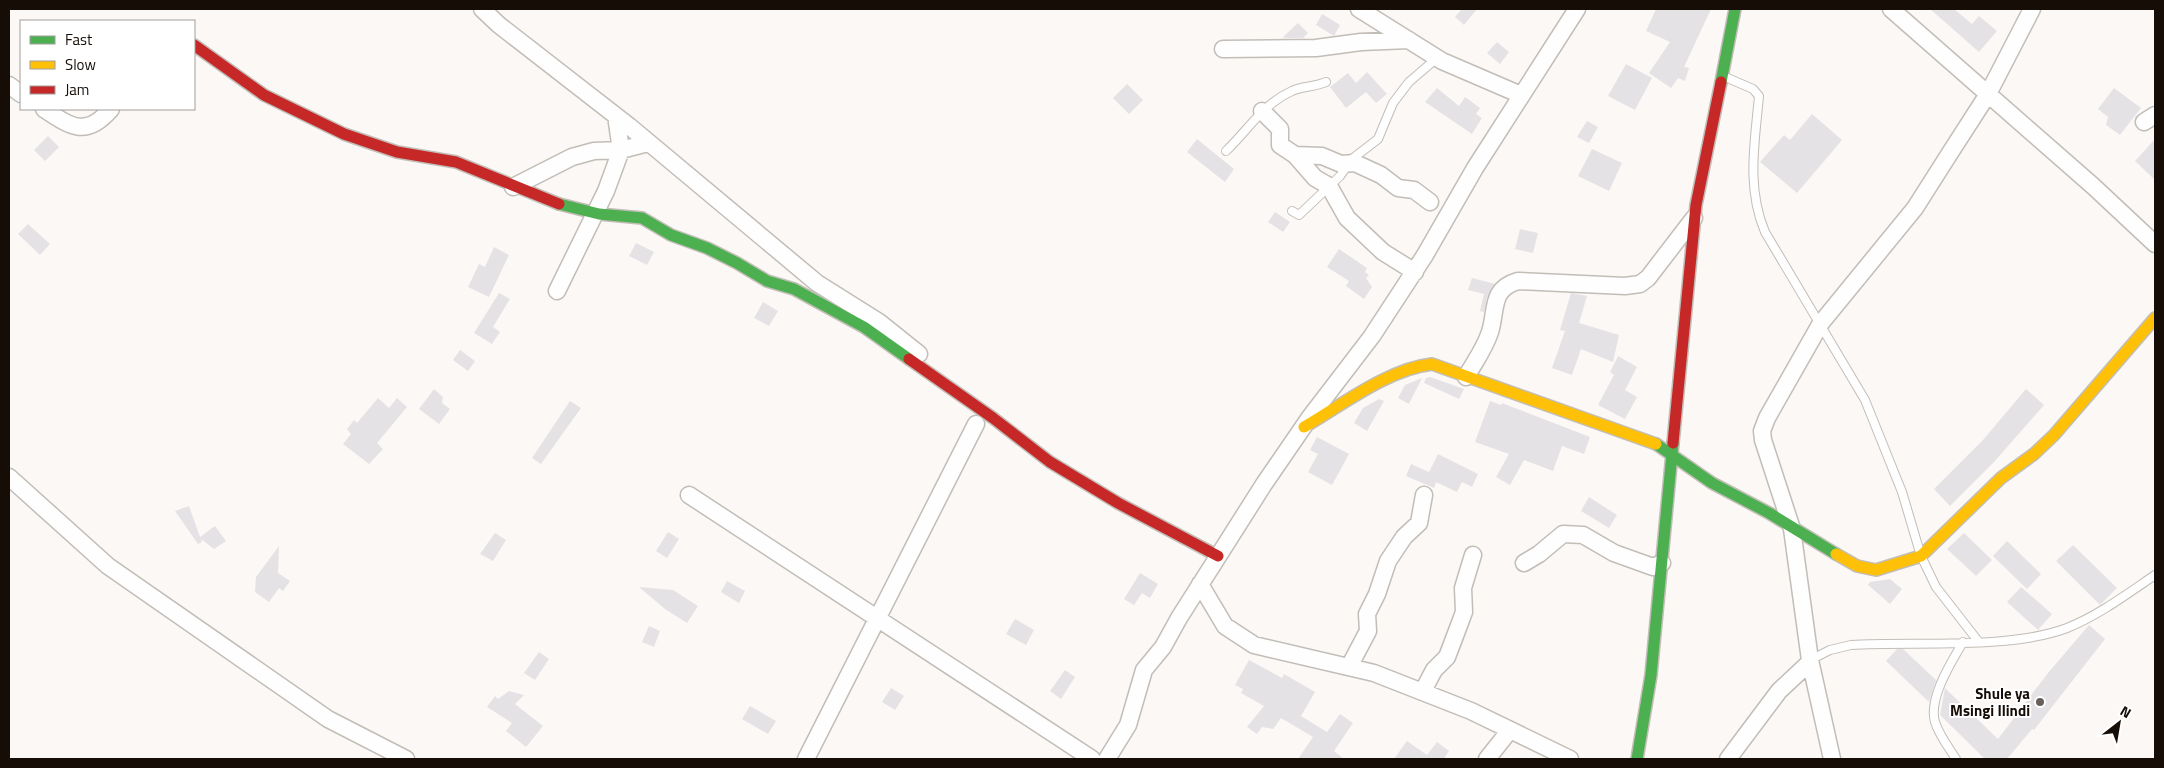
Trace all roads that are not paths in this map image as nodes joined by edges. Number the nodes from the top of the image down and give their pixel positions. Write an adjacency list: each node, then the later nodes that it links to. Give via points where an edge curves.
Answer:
1 (482, 9): 20 (street)
2 (1359, 9): 7 (street)
3 (1576, 9): 15 (street)
4 (1735, 9): 11 (street)
5 (1891, 9): 16 (street)
6 (2032, 9): 16 (street)
7 (1409, 40): 9 (street, via 1316,48); 10 (street)
8 (195, 46): 27 (street, via 264,94 344,134 397,152 456,162)
9 (1222, 49)
10 (1437, 58): 15 (street); 25 (lane, via 1409,82 1393,103 1378,139)
11 (1722, 76): 31 (street); 36 (lane, via 1754,89 1759,96 1752,184 1756,212)
12 (1326, 82): 19 (lane, via 1294,90)
13 (9, 85): 14 (street)
14 (20, 93)
15 (1521, 94): 33 (street)
16 (1988, 94): 32 (street); 36 (street, via 1915,208)
17 (46, 110): 18 (street, via 78,128 90,126)
18 (110, 110)
19 (1262, 111): 23 (lane); 24 (street, via 1280,129 1280,145)
20 (616, 116): 21 (street); 22 (street)
21 (648, 143): 22 (street); 38 (street, via 817,283 879,322)
22 (621, 150): 27 (street, via 572,157); 30 (street)
23 (1226, 151)
24 (1295, 155): 25 (street, via 1322,156); 26 (street, via 1315,178)
25 (1348, 164): 26 (lane); 28 (street, via 1381,175 1398,188 1414,190)
26 (1329, 186): 29 (lane, via 1298,215); 33 (street, via 1348,218 1383,252)
27 (513, 187): 30 (street, via 557,204)
28 (1430, 202)
29 (1292, 211)
30 (595, 213): 34 (street); 38 (street, via 642,218 768,281 794,289 864,327)
31 (1695, 216): 37 (street, via 1658,268 1640,284 1518,281 1508,284 1496,300 1490,331); 41 (street)
32 (2155, 244)
33 (1415, 272): 40 (street)
34 (557, 291)
35 (2155, 318): 48 (street, via 2054,436 1992,487)
36 (1821, 323): 45 (street, via 1762,431); 48 (lane, via 1865,400 1902,492)
37 (1466, 377): 40 (street, via 1432,364 1414,366); 41 (street, via 1650,442)
38 (994, 418): 47 (street, via 1050,462 1118,503)
39 (976, 424): 53 (street)
40 (1304, 427): 47 (street)
41 (1672, 455): 45 (street, via 1712,483); 50 (street)
42 (9, 477): 60 (street, via 108,566 328,719)
43 (689, 495): 53 (street)
44 (1424, 495): 57 (street, via 1419,523 1404,537 1388,561 1367,614 1368,631)
45 (1792, 529): 48 (street, via 1867,570); 56 (street)
46 (1473, 555): 58 (street, via 1463,588 1464,612 1456,636 1448,657 1434,670)
47 (1218, 556): 52 (street)
48 (1921, 556): 54 (lane, via 1936,587)
49 (1524, 563): 50 (street, via 1563,534 1583,535 1614,553 1653,566)
50 (1662, 563): 66 (street, via 1651,675)
51 (2155, 575): 54 (lane, via 2087,619 2064,629 2008,640)
52 (1200, 584): 57 (street, via 1225,626 1241,638 1277,652); 63 (street, via 1163,647 1144,670 1128,725)
53 (879, 619): 61 (street); 62 (street)
54 (1978, 641): 55 (lane)
55 (1963, 642): 56 (lane, via 1851,646 1830,650); 69 (lane, via 1946,672 1934,713 1938,728)
56 (1810, 661): 67 (street, via 1779,692); 68 (street)
57 (1349, 667): 58 (street)
58 (1422, 691): 59 (street)
59 (1510, 730): 64 (street); 65 (street)
60 (406, 759)
61 (806, 759)
62 (1092, 759)
63 (1107, 759)
64 (1487, 759)
65 (1570, 759)
66 (1637, 759)
67 (1728, 759)
68 (1832, 759)
69 (1956, 759)

